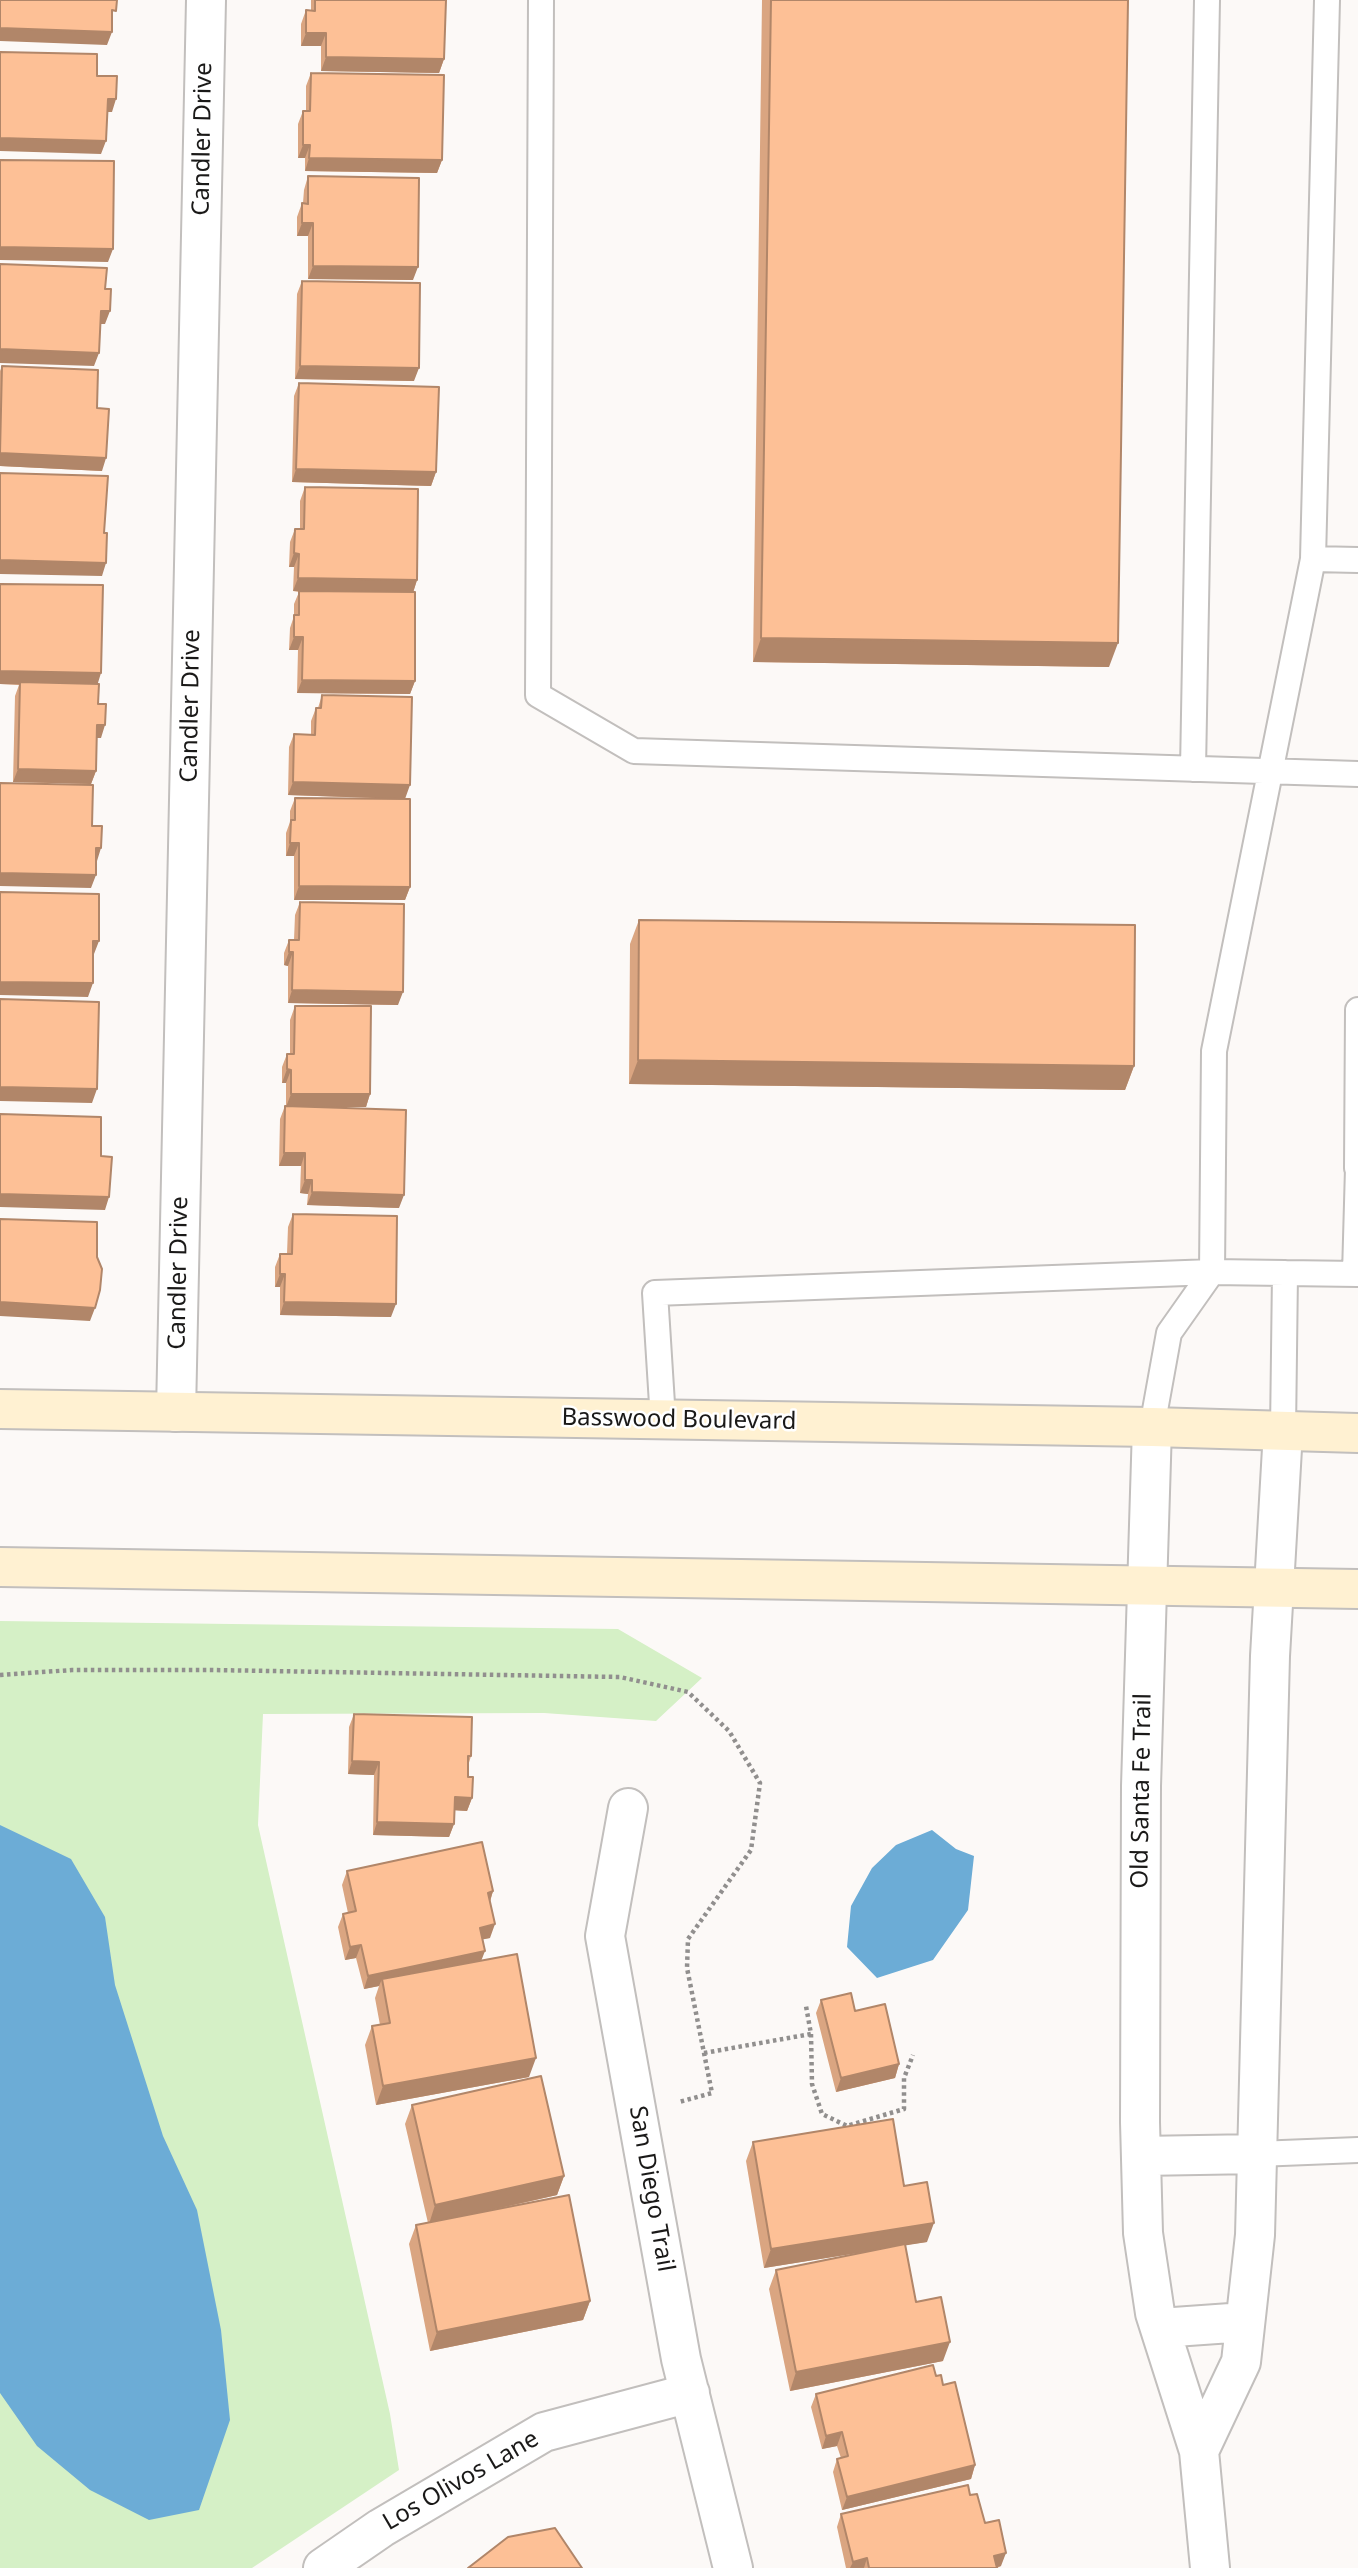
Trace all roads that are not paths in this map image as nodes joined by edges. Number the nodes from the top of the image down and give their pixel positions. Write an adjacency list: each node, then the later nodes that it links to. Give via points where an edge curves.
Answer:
1 (206, 0): 17 (street, Candler Drive)
2 (541, 0): 7 (lane, via 538,695 634,751)
3 (1208, 0): 7 (lane)
4 (1327, 0): 5 (lane)
5 (1313, 559): 6 (lane); 8 (lane)
6 (1358, 560)
7 (1193, 769): 8 (lane)
8 (1270, 772): 9 (lane); 13 (lane, via 1214,1051)
9 (1358, 774)
10 (1358, 1010): 11 (lane)
11 (1357, 1073): 12 (lane)
12 (1358, 1168): 15 (lane)
13 (1212, 1272): 14 (lane); 18 (lane, via 655,1293); 19 (lane, via 1170,1333)
14 (1285, 1273): 15 (lane); 20 (lane)
15 (1357, 1274)
16 (0, 1409): 17 (main road, Basswood Boulevard)
17 (176, 1412): 18 (main road, Basswood Boulevard)
18 (663, 1420): 19 (main road, Basswood Boulevard)
19 (1152, 1427): 20 (main road, Basswood Boulevard); 23 (street, Old Santa Fe Trail)
20 (1283, 1431): 21 (main road, Basswood Boulevard); 24 (street)
21 (1358, 1433)
22 (0, 1567): 23 (main road)
23 (1147, 1585): 24 (main road); 29 (street, Old Santa Fe Trail, via 1141,1786)
24 (1272, 1587): 25 (main road); 28 (street)
25 (1358, 1589)
26 (628, 1808): 32 (street, San Diego Trail, via 605,1936)
27 (1358, 2150): 28 (lane)
28 (1256, 2154): 29 (street); 30 (street, via 1255,2235)
29 (1141, 2155): 31 (street, Old Santa Fe Trail, via 1143,2233)
30 (1245, 2322): 31 (street); 33 (street, via 1241,2362)
31 (1160, 2328): 33 (street, Old Santa Fe Trail)
32 (690, 2393): 34 (street, Los Olivos Lane, via 544,2432 381,2528); 35 (street, San Diego Trail)
33 (1199, 2451): 36 (street, Old Santa Fe Trail)
34 (323, 2568)
35 (733, 2568)
36 (1210, 2568)

